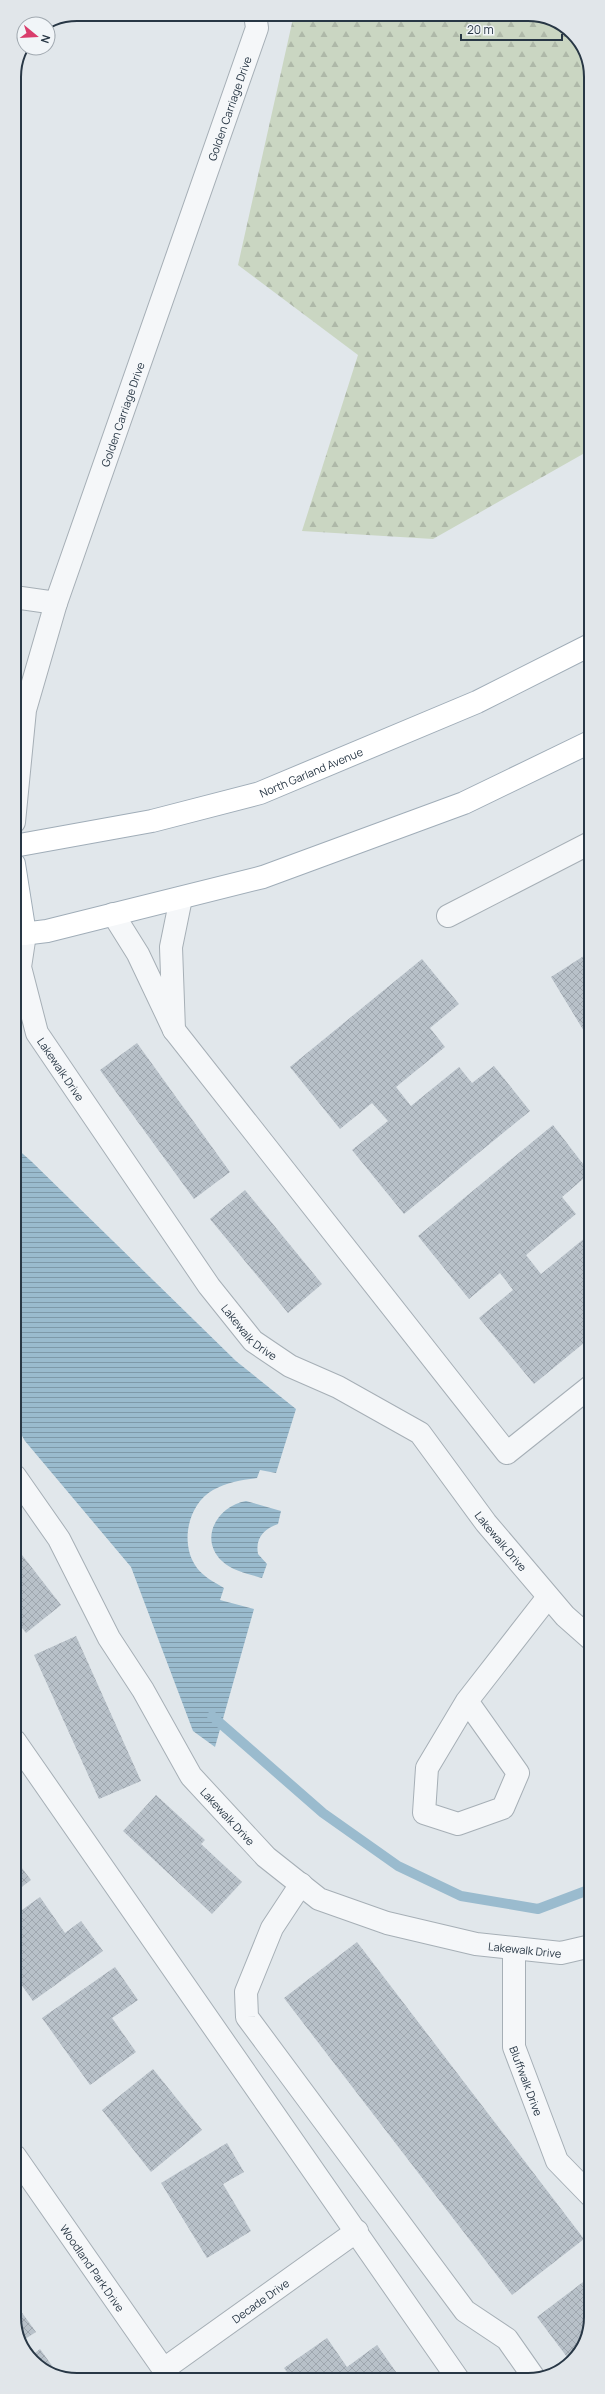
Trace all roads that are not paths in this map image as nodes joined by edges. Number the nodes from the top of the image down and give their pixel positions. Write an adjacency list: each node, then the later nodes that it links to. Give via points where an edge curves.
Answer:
1 (256, 21): 3 (street, Golden Carriage Drive, via 257,28)
2 (21, 598): 3 (street)
3 (56, 603): 6 (street, Golden Carriage Drive, via 25,710)
4 (584, 648): 7 (main road, North Garland Avenue, via 477,702 260,793 152,821)
5 (584, 745): 9 (main road, via 464,803 263,877)
6 (21, 751)
7 (21, 845)
8 (584, 846): 11 (street)
9 (181, 898): 10 (main road); 14 (street, via 171,947)
10 (113, 914): 12 (main road); 14 (street, via 138,954)
11 (448, 916)
12 (21, 934)
13 (21, 971): 17 (street, Lakewalk Drive, via 37,1033 214,1292 253,1341 290,1366 338,1387 420,1433 486,1523)
14 (174, 1030): 15 (street, via 507,1453)
15 (584, 1391)
16 (21, 1485): 21 (street, Lakewalk Drive, via 59,1539 109,1638 143,1690 191,1776 266,1857)
17 (548, 1596): 18 (street, Lakewalk Drive); 19 (street)
18 (584, 1633)
19 (467, 1701): 19 (street, via 427,1768 424,1813 458,1824 504,1808 518,1773)
20 (21, 1750): 26 (street)
21 (301, 1884): 22 (street, Lakewalk Drive, via 319,1899 387,1924 476,1944); 30 (street, via 272,1928 246,1992 247,2017 465,2311 507,2339)
22 (514, 1948): 23 (street, Lakewalk Drive, via 561,1953); 25 (street, Bluffwalk Drive, via 514,2047 557,2161)
23 (584, 1948)
24 (21, 2165): 27 (street, Woodland Park Drive)
25 (584, 2189)
26 (357, 2231): 28 (street, Decade Drive); 29 (street)
27 (166, 2373)
28 (168, 2373)
29 (454, 2373)
30 (531, 2373)

